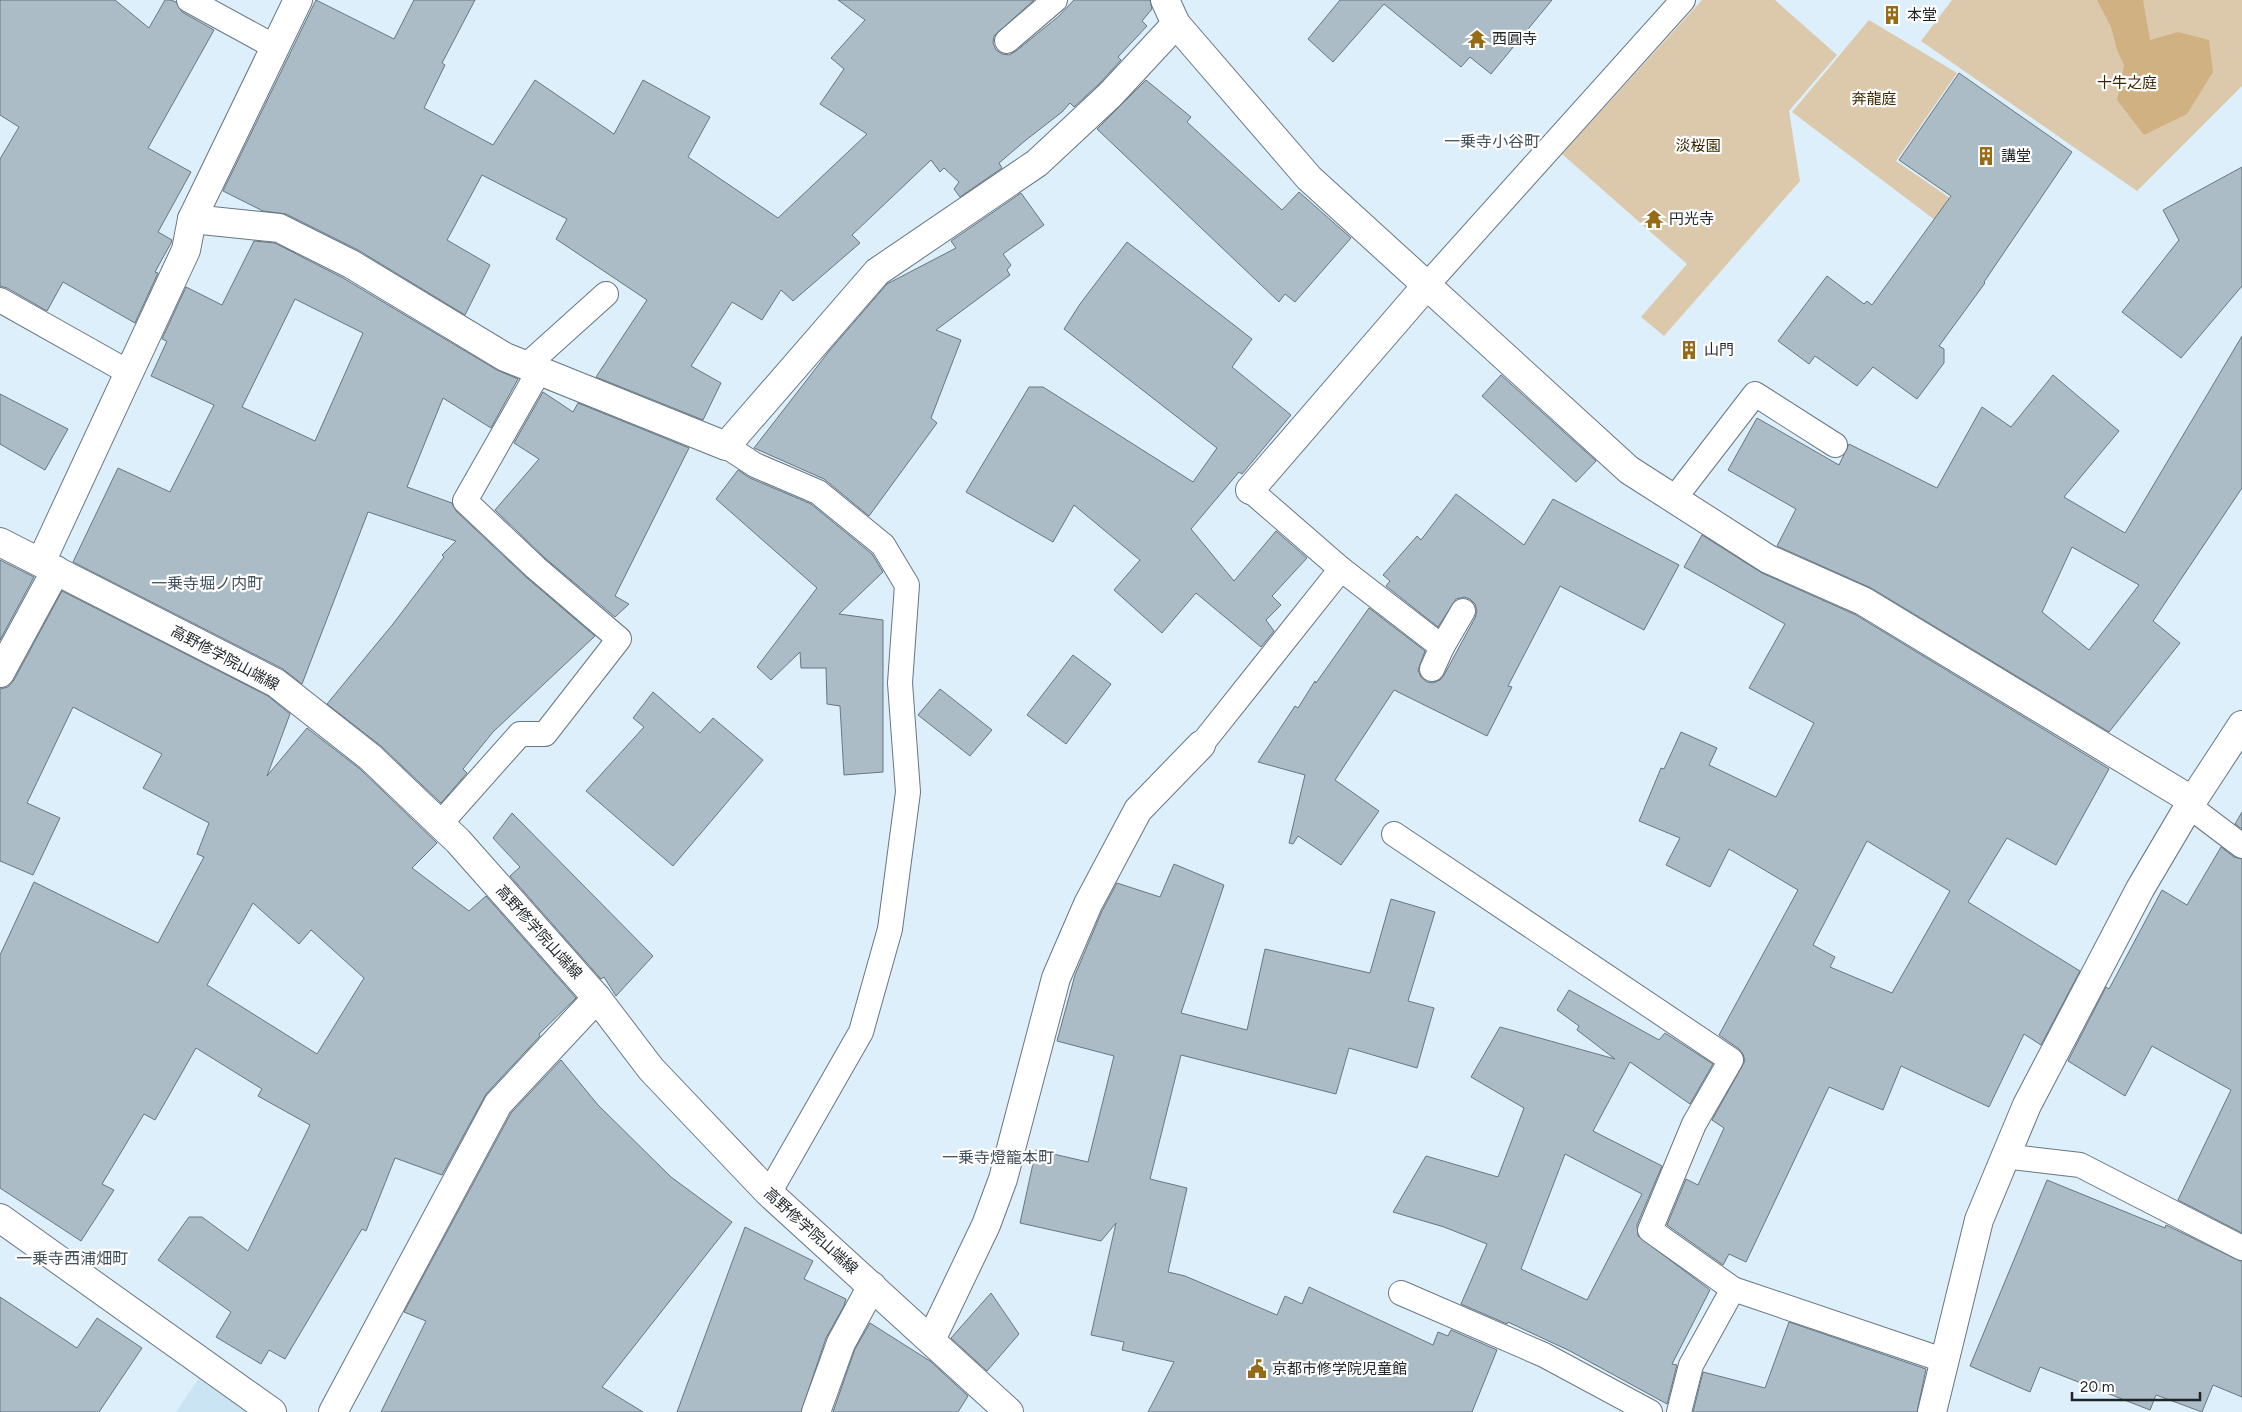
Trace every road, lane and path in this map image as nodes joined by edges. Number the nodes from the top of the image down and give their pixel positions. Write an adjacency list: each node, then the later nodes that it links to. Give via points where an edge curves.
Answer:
1 (189, 0): 7 (lane)
2 (298, 0): 7 (street)
3 (1055, 0): 6 (lane)
4 (1682, 0): 9 (lane)
5 (1170, 12): 9 (street, via 1309,178); 15 (street, via 1110,95 1037,163 877,272)
6 (1007, 41)
7 (276, 47): 8 (street)
8 (192, 219): 12 (street, via 279,228 351,264 505,357); 13 (street, via 186,250)
9 (1427, 285): 16 (street); 17 (street, via 1629,470)
10 (606, 294): 12 (lane)
11 (0, 300): 13 (lane)
12 (533, 369): 15 (street); 28 (lane, via 465,501 536,568 619,639 545,734 520,734)
13 (128, 372): 19 (street)
14 (1835, 445): 17 (lane, via 1755,394)
15 (726, 446): 33 (lane, via 755,465 818,492 883,545 907,585 900,683 908,792 890,929 861,1032)
16 (1250, 490): 20 (lane)
17 (1674, 499): 27 (street, via 1768,559 1863,601)
18 (0, 542): 19 (street, 高野修学院山端線)
19 (49, 566): 24 (street); 28 (street, 高野修学院山端線, via 276,683 370,757)
20 (1341, 570): 22 (lane); 26 (lane)
21 (1463, 610): 22 (lane)
22 (1442, 647): 23 (lane)
23 (1432, 669)
24 (0, 673)
25 (2242, 725): 27 (street)
26 (1201, 745): 39 (street, via 1138,810 1088,904 1056,978 1003,1179 986,1225)
27 (2191, 803): 30 (lane); 32 (street, via 2140,889 2071,1018)
28 (440, 824): 31 (street, 高野修学院山端線)
29 (1394, 834): 37 (lane, via 1731,1060 1694,1124 1650,1230)
30 (2242, 846)
31 (597, 998): 33 (street, 高野修学院山端線, via 651,1069); 42 (street, via 498,1104)
32 (2004, 1156): 35 (lane, via 2080,1165); 40 (street, via 1978,1220)
33 (769, 1193): 36 (street, 高野修学院山端線)
34 (0, 1218): 41 (street)
35 (2242, 1248)
36 (872, 1286): 39 (street, 高野修学院山端線); 43 (street, via 841,1343)
37 (1733, 1288): 40 (lane); 46 (lane, via 1691,1365)
38 (1401, 1293): 45 (lane, via 1544,1355)
39 (930, 1340): 44 (street, 高野修学院山端線)
40 (1943, 1360): 47 (street)
41 (272, 1412)
42 (333, 1412)
43 (816, 1412)
44 (1009, 1412)
45 (1650, 1412)
46 (1679, 1412)
47 (1932, 1412)

